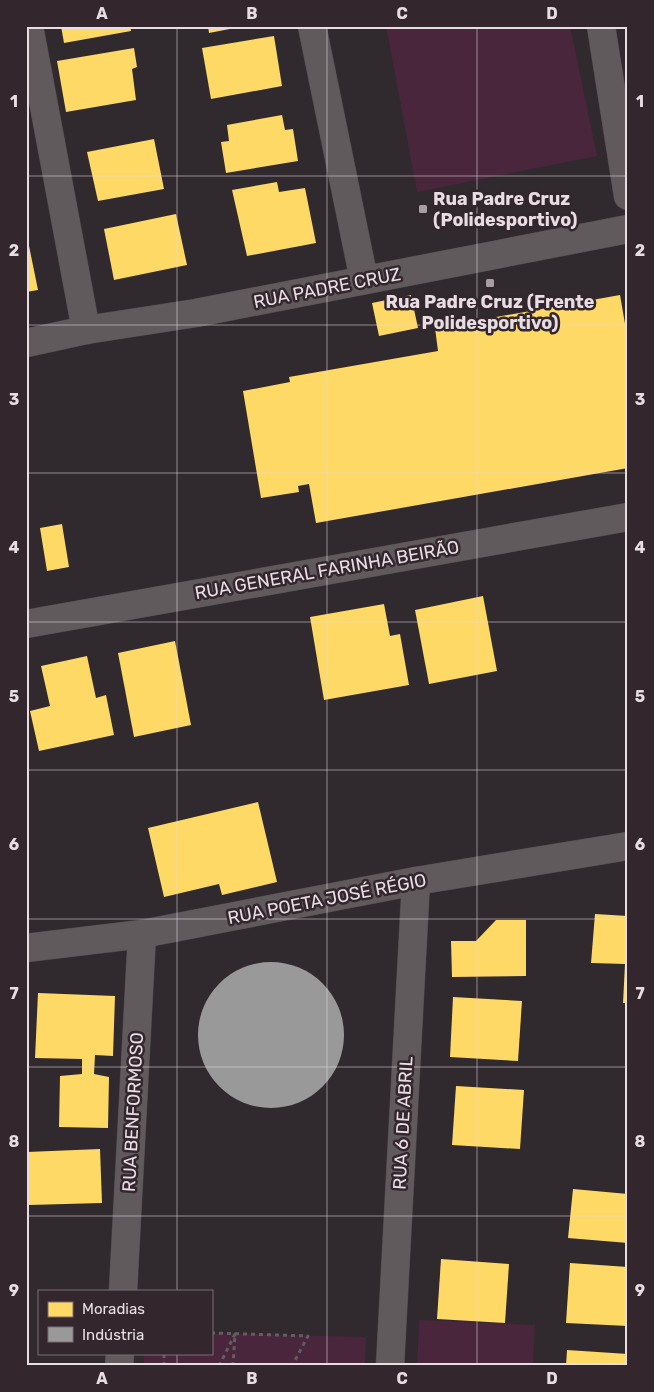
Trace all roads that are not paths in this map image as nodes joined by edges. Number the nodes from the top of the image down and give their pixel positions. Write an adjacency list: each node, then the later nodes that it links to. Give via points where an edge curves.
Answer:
1 (29, 26): 7 (street)
2 (312, 26): 6 (street)
3 (601, 26): 4 (street)
4 (628, 196)
5 (628, 229): 6 (street, RUA PADRE CRUZ)
6 (364, 280): 7 (street, RUA PADRE CRUZ, via 196,314)
7 (86, 330): 8 (street, RUA PADRE CRUZ)
8 (26, 343)
9 (628, 517): 10 (street, RUA GENERAL FARINHA BEIRÃO)
10 (26, 624)
11 (628, 846): 12 (street, RUA POETA JOSÉ RÉGIO)
12 (416, 881): 13 (street, RUA POETA JOSÉ RÉGIO); 16 (street, RUA 6 DE ABRIL)
13 (142, 934): 14 (street, RUA POETA JOSÉ RÉGIO); 15 (street, RUA BENFORMOSO)
14 (26, 948)
15 (123, 1290)
16 (390, 1366)

